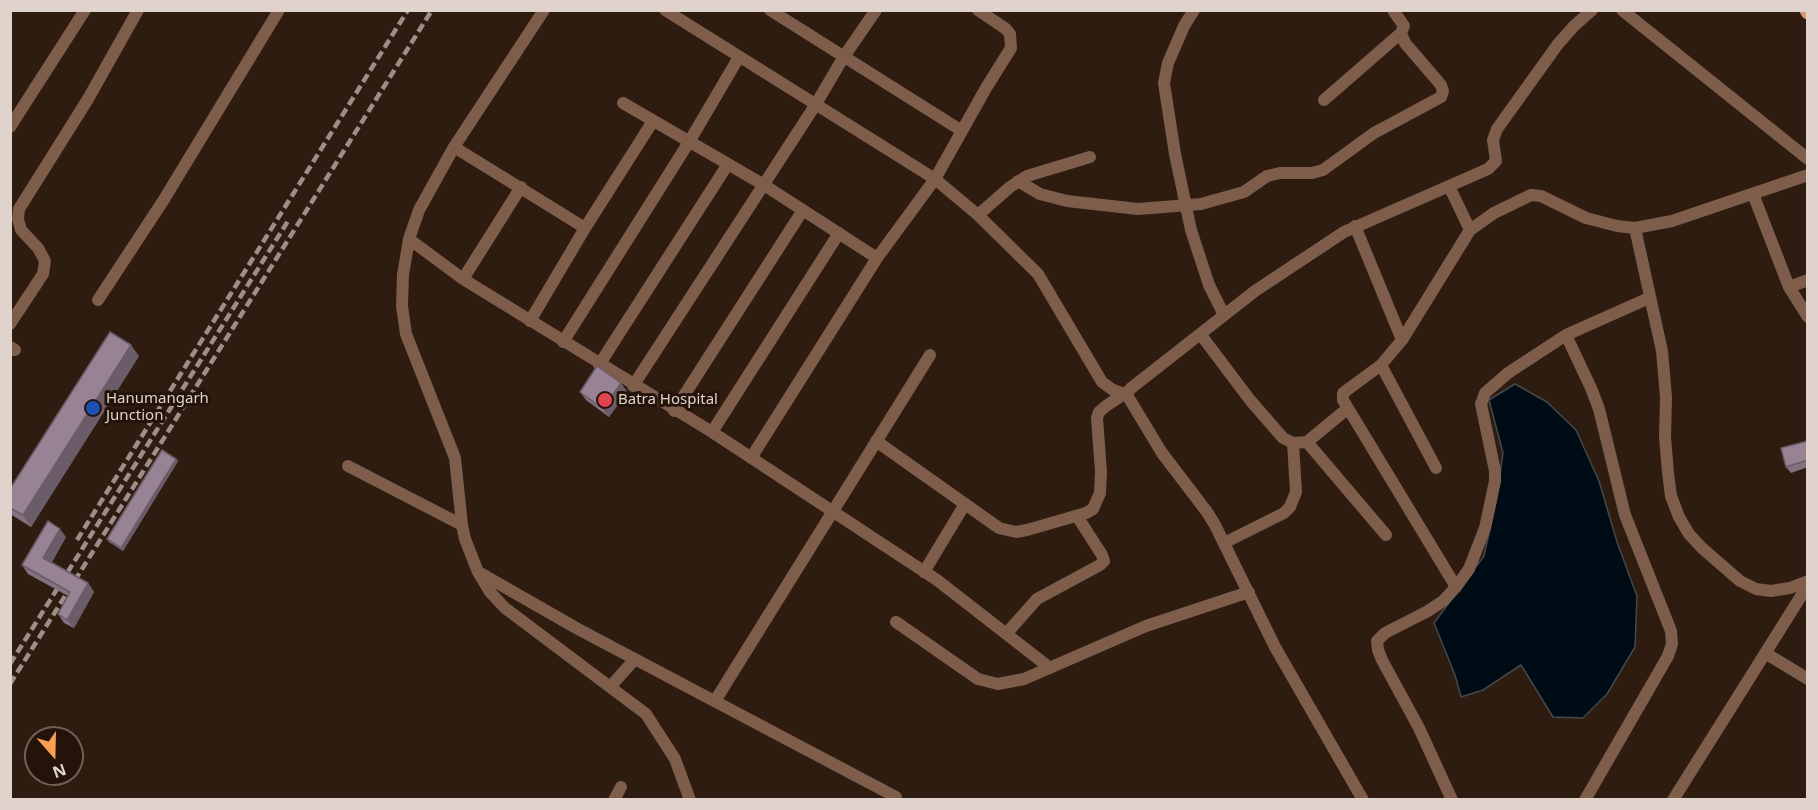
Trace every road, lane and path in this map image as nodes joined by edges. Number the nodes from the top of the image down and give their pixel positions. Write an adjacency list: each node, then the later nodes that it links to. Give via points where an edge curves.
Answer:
1 (85, 10): 20 (street)
2 (138, 10): 52 (street, via 19,209 21,230 45,261 43,274)
3 (279, 10): 48 (street)
4 (544, 10): 23 (street)
5 (665, 10): 14 (street)
6 (770, 10): 15 (street)
7 (876, 10): 15 (street)
8 (978, 10): 21 (street, via 1006,29 1012,40 1011,48)
9 (1194, 10): 34 (street, via 1168,63 1164,82)
10 (1393, 10): 13 (street, via 1404,26)
11 (1622, 10): 25 (street)
12 (1585, 12): 31 (street, via 1497,129 1493,140 1496,161 1488,169)
13 (1401, 33): 16 (street); 34 (street, via 1441,85 1443,91 1436,102 1374,134 1323,170 1280,173 1234,196)
14 (739, 57): 18 (street); 22 (street)
15 (843, 58): 18 (street); 21 (street)
16 (1324, 100)
17 (623, 103): 19 (street)
18 (816, 104): 28 (street); 30 (street)
19 (653, 121): 22 (street); 38 (street)
20 (10, 127)
21 (962, 131): 28 (street)
22 (689, 142): 26 (street); 56 (street)
23 (454, 147): 32 (street); 42 (street, via 419,210)
24 (1090, 157): 29 (street)
25 (1808, 159)
26 (728, 165): 30 (street); 58 (street)
27 (1808, 175): 33 (street)
28 (935, 179): 36 (street); 43 (street)
29 (1018, 181): 34 (street, via 1040,194 1067,201 1138,209); 36 (street)
30 (764, 185): 35 (street); 60 (street)
31 (1449, 186): 37 (street); 40 (street)
32 (521, 187): 38 (street); 44 (street)
33 (1753, 194): 39 (street, via 1672,221); 46 (street)
34 (1187, 206): 49 (street, via 1206,276)
35 (803, 210): 41 (street); 63 (street)
36 (978, 215): 61 (street, via 1038,274 1102,382)
37 (1355, 226): 49 (street); 55 (street)
38 (585, 228): 51 (street)
39 (1635, 228): 40 (street, via 1586,218 1551,200 1531,195); 47 (street)
40 (1470, 230): 55 (street)
41 (839, 233): 43 (street); 64 (street)
42 (409, 239): 44 (street); 74 (street, via 402,306 406,334 455,458)
43 (877, 258): 68 (street)
44 (463, 279): 51 (street)
45 (1808, 280): 46 (street)
46 (1789, 287): 50 (street)
47 (1649, 298): 54 (street); 79 (street, via 1662,351 1668,473 1678,517 1702,548 1740,581 1771,591)
48 (98, 300)
49 (1224, 315): 53 (street)
50 (1808, 317)
51 (530, 321): 56 (street)
52 (10, 324)
53 (1202, 335): 61 (street); 67 (street, via 1250,400 1283,438)
54 (1566, 335): 80 (street, via 1485,393 1481,404 1495,482 1478,548); 96 (street, via 1599,410 1625,515 1671,631 1672,644)
55 (1402, 340): 59 (street)
56 (563, 342): 58 (street)
57 (930, 355): 65 (street)
58 (599, 364): 60 (street)
59 (1380, 365): 62 (street, via 1343,393); 70 (street)
60 (633, 386): 63 (street)
61 (1126, 395): 73 (street, via 1099,412 1100,493 1093,509); 76 (street)
62 (1347, 409): 66 (street); 80 (street)
63 (674, 411): 64 (street)
64 (712, 432): 68 (street)
65 (876, 441): 71 (street); 72 (street)
66 (1307, 442): 67 (street); 75 (street)
67 (1293, 443): 76 (street, via 1296,492 1290,507)
68 (751, 458): 72 (street)
69 (348, 466): 74 (street)
70 (1436, 468)
71 (965, 504): 73 (street, via 1007,531 1027,530); 78 (street)
72 (832, 512): 78 (street); 89 (street)
73 (1077, 516): 83 (street, via 1104,561 1037,599)
74 (462, 525): 77 (street)
75 (1386, 534)
76 (1224, 543): 81 (street)
77 (478, 572): 85 (street); 88 (street, via 506,608)
78 (924, 572): 83 (street)
79 (1808, 583): 84 (street)
80 (1456, 587): 95 (street, via 1443,601 1377,641 1382,660)
81 (1249, 592): 86 (street, via 1146,626); 94 (street, via 1275,647)
82 (896, 622): 86 (street, via 988,683 1010,683)
83 (1006, 634): 86 (street)
84 (1765, 653): 87 (street); 97 (street)
85 (635, 659): 88 (street); 89 (street)
86 (1050, 668)
87 (1808, 679)
88 (610, 687): 93 (street, via 646,714 675,759)
89 (715, 701): 91 (street)
90 (621, 787): 92 (street)
91 (896, 797)
92 (614, 800)
93 (690, 800)
94 (1363, 800)
95 (1452, 800)
96 (1585, 800)
97 (1673, 800)

